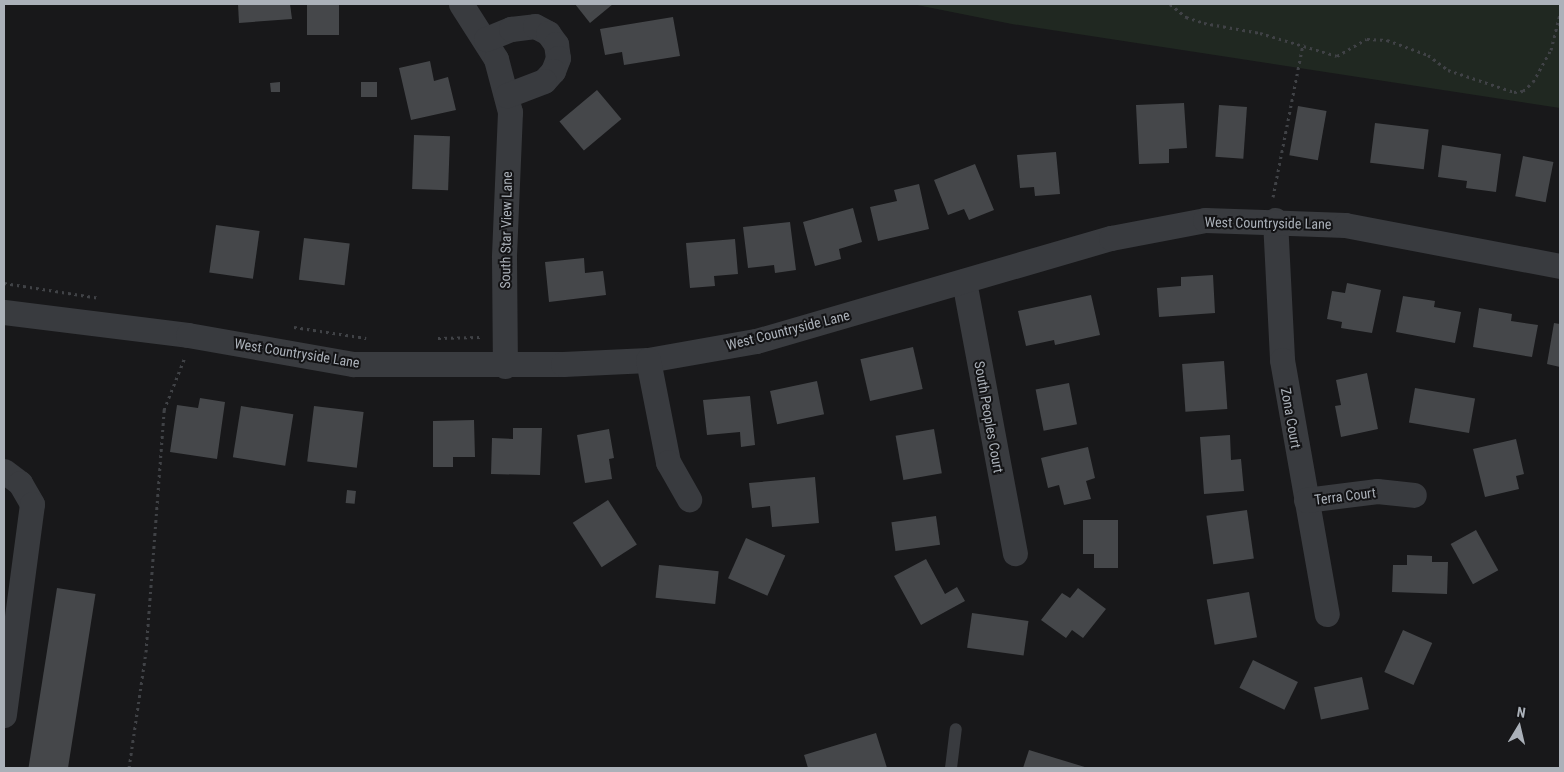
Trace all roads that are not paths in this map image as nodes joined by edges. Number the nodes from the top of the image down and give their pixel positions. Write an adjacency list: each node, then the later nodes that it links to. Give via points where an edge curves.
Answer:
1 (461, 4): 2 (street, South Star View Lane)
2 (486, 39): 3 (street, South Star View Lane); 3 (street, via 511,28 535,26 548,33 556,44 558,58 549,76)
3 (507, 95): 9 (street, South Star View Lane, via 510,112 504,257)
4 (1275, 220): 5 (street, West Countryside Lane, via 1345,225); 6 (street, West Countryside Lane, via 1205,220 1111,238); 13 (street, Zona Court, via 1282,360)
5 (1560, 266)
6 (964, 281): 8 (street, West Countryside Lane, via 756,341); 14 (street, South Peoples Court)
7 (4, 312): 9 (street, West Countryside Lane, via 188,336 353,364)
8 (648, 360): 9 (street, West Countryside Lane); 12 (street, via 668,462)
9 (506, 366)
10 (4, 471): 16 (street, via 20,483 32,504)
11 (1414, 494): 13 (street, Terra Court, via 1377,491)
12 (689, 499)
13 (1306, 500): 15 (street, Zona Court)
14 (1015, 553)
15 (1327, 614)
16 (4, 715)
17 (956, 729): 18 (lane)
18 (952, 768)

